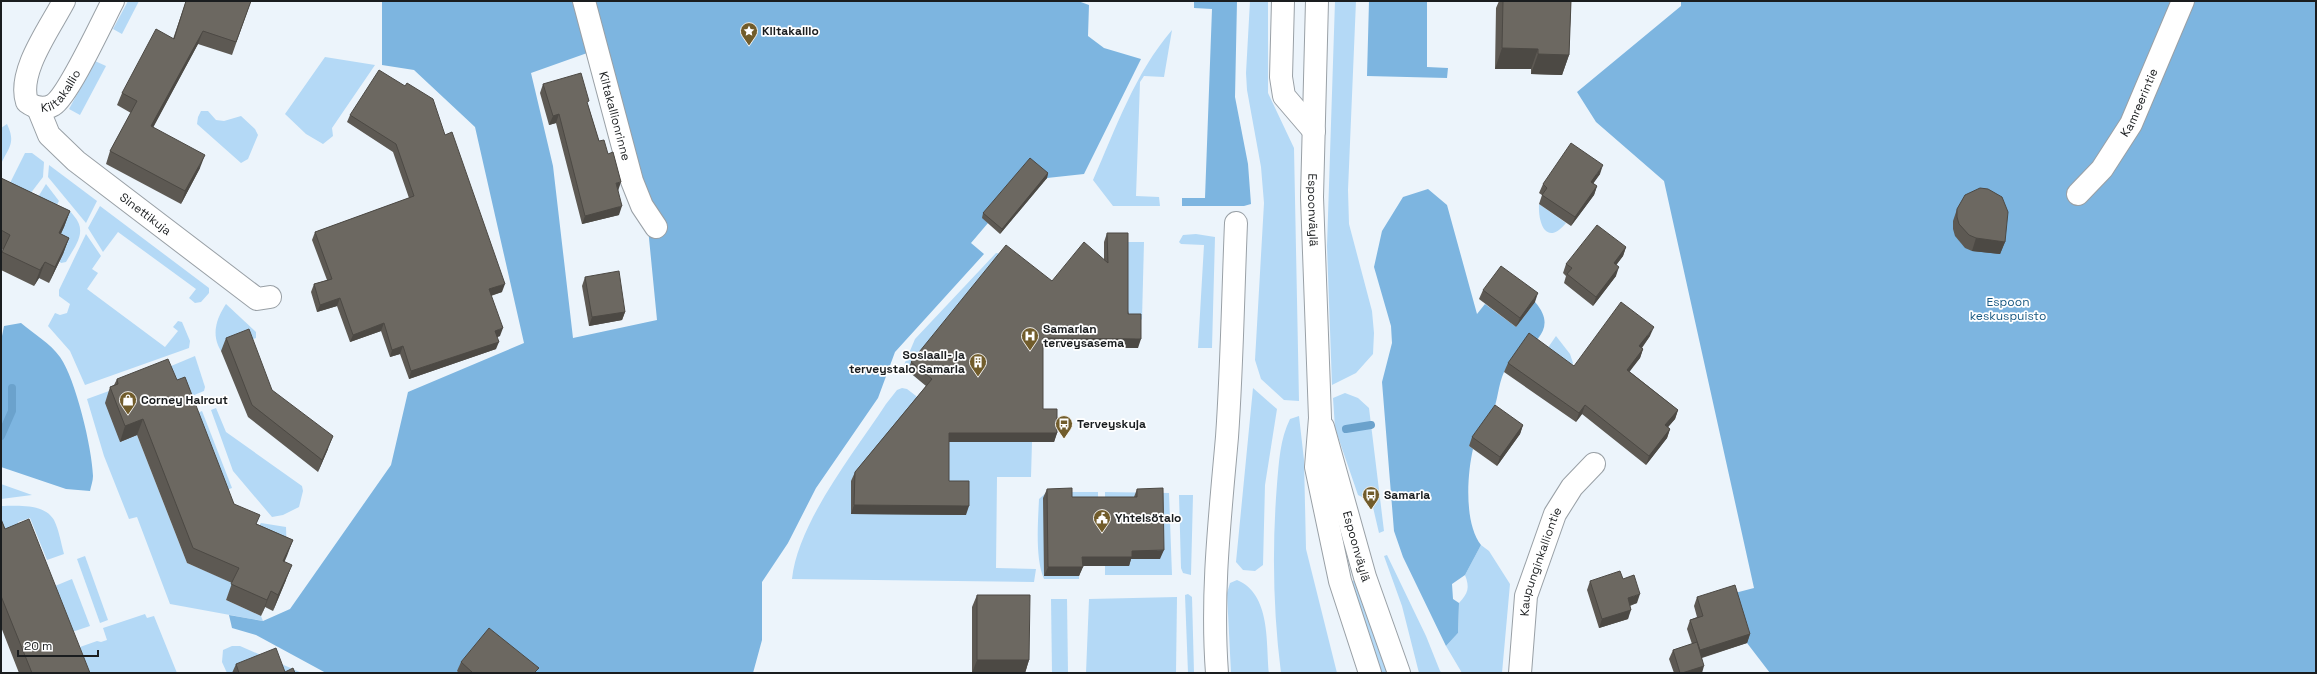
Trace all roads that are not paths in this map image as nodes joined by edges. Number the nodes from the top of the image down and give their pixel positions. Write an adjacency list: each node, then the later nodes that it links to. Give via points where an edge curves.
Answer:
1 (64, 1): 7 (street, Kiltakallio, via 25,79 27,102)
2 (113, 1): 7 (street, Kiltakallio, via 84,58 58,100 47,107)
3 (584, 1): 11 (street, Kiltakallionrinne, via 632,181 642,206)
4 (1283, 1): 8 (street, via 1280,77 1284,96)
5 (1317, 1): 8 (street, Espoonväylä)
6 (2183, 1): 9 (street, Kamreerintie, via 2131,124 2102,169)
7 (38, 108): 12 (street, Sinettikuja, via 49,135 76,161 257,299)
8 (1314, 131): 13 (street, Espoonväylä, via 1313,256)
9 (2078, 194)
10 (1236, 223): 15 (street, via 1227,436 1216,561 1214,626)
11 (656, 227)
12 (270, 297)
13 (1320, 418): 16 (street, Espoonväylä, via 1316,468 1340,581); 17 (street, Espoonväylä, via 1365,577)
14 (1594, 464): 18 (street, Kaupunginkalliontie, via 1572,487 1555,514 1526,596)
15 (1217, 673)
16 (1370, 673)
17 (1399, 673)
18 (1520, 673)

